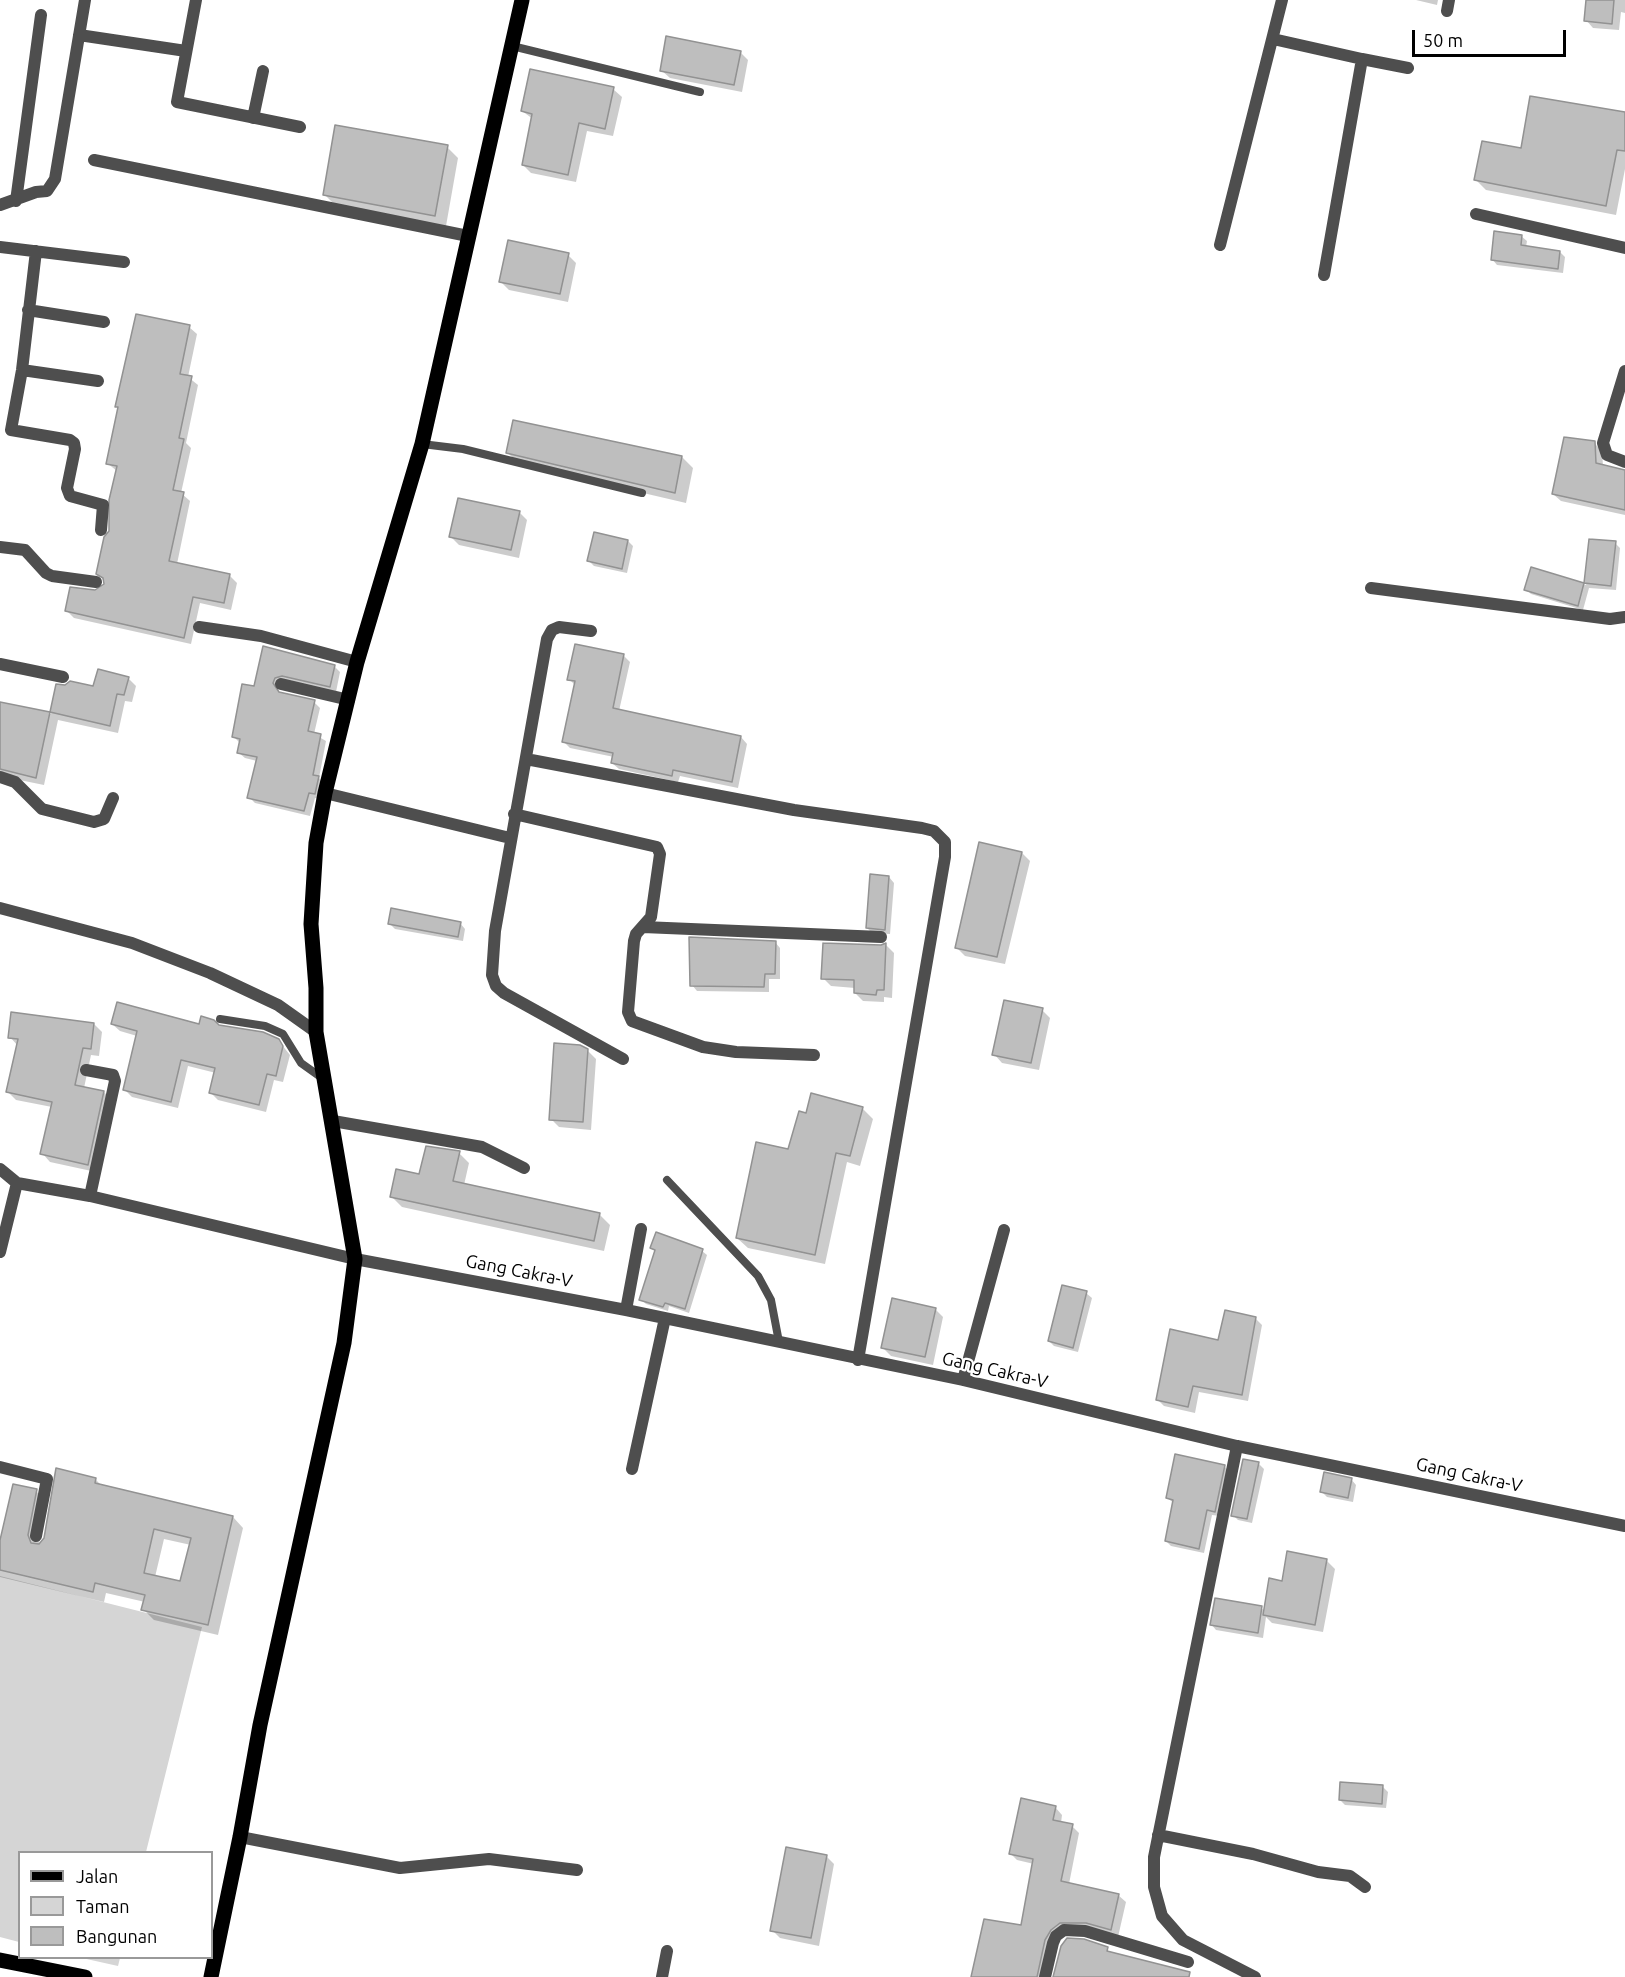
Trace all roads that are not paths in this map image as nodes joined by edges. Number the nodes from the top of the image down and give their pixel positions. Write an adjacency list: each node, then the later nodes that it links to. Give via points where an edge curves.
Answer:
1 (85, 0): 6 (street)
2 (196, 0): 9 (street)
3 (522, 0): 8 (main road)
4 (1282, 0): 7 (street)
5 (41, 15): 17 (street)
6 (79, 35): 9 (street); 17 (street, via 55,179 47,191)
7 (1273, 39): 10 (street); 21 (street)
8 (512, 46): 13 (lane); 20 (main road)
9 (186, 51): 14 (street, via 177,102)
10 (1362, 59): 11 (street); 26 (street)
11 (1408, 68)
12 (263, 70): 14 (street)
13 (700, 92)
14 (253, 118): 15 (street)
15 (300, 127)
16 (94, 160): 20 (street)
17 (16, 201): 18 (street)
18 (0, 205)
19 (1476, 214): 23 (street)
20 (468, 236): 32 (main road)
21 (1220, 245)
22 (0, 247): 24 (street)
23 (1625, 248)
24 (36, 251): 25 (street); 27 (street)
25 (124, 262)
26 (1324, 275)
27 (28, 310): 28 (street); 29 (street)
28 (104, 322)
29 (22, 370): 31 (street); 35 (street, via 11,430 74,443 67,488 70,496 103,505)
30 (1625, 371): 33 (street, via 1603,443 1606,455)
31 (98, 381)
32 (422, 444): 34 (lane, via 463,449); 42 (main road)
33 (1625, 462)
34 (642, 493)
35 (101, 530)
36 (0, 547): 37 (street, via 25,550 52,576)
37 (96, 582)
38 (1371, 588): 39 (street)
39 (1625, 617)
40 (199, 627): 42 (street, via 261,636)
41 (591, 631): 47 (street, via 559,627 547,639)
42 (357, 662): 46 (main road)
43 (0, 664): 44 (street)
44 (63, 677)
45 (280, 684): 46 (street)
46 (349, 700): 49 (main road)
47 (526, 759): 51 (street); 75 (street, via 794,810 922,828 934,831 945,842)
48 (0, 777): 50 (street, via 15,782 42,809 94,822 104,819)
49 (325, 793): 52 (street); 57 (main road, via 312,874 310,924)
50 (113, 798)
51 (514, 814): 52 (street); 54 (street, via 657,847 660,854 651,917)
52 (510, 838): 59 (street, via 495,931 492,975 496,986)
53 (0, 908): 57 (street, via 132,943 210,973 278,1005)
54 (643, 927): 55 (street); 58 (street, via 634,941 628,1012 632,1021 703,1047)
55 (881, 937)
56 (220, 1019): 61 (lane, via 265,1026 283,1034 301,1063)
57 (316, 1032): 61 (main road)
58 (814, 1055)
59 (623, 1059)
60 (86, 1070): 67 (street, via 113,1075 115,1081)
61 (322, 1078): 62 (main road)
62 (333, 1121): 63 (street, via 482,1147); 71 (main road)
63 (524, 1168)
64 (0, 1169): 66 (street)
65 (667, 1180): 74 (lane, via 758,1276 771,1300)
66 (17, 1183): 67 (street, Gang Cakra-V); 70 (street)
67 (90, 1196): 71 (street, Gang Cakra-V)
68 (641, 1230): 72 (street)
69 (1004, 1230): 76 (street)
70 (0, 1252)
71 (356, 1259): 72 (street, Gang Cakra-V); 83 (main road, via 344,1342 260,1725)
72 (626, 1310): 73 (street, Gang Cakra-V)
73 (665, 1318): 74 (street, Gang Cakra-V); 79 (street)
74 (779, 1342): 75 (street, Gang Cakra-V)
75 (858, 1360): 76 (street, Gang Cakra-V)
76 (963, 1380): 77 (street, Gang Cakra-V)
77 (1237, 1446): 80 (street, Gang Cakra-V); 82 (street)
78 (0, 1467): 81 (street, via 47,1479)
79 (632, 1469)
80 (1625, 1526)
81 (36, 1536)
82 (1158, 1835): 85 (street, via 1350,1876); 93 (street, via 1154,1887 1162,1916 1183,1940)
83 (240, 1837): 84 (street, via 400,1868 489,1859); 90 (main road)
84 (577, 1870)
85 (1365, 1887)
86 (667, 1951): 91 (street)
87 (0, 1960): 89 (main road)
88 (1188, 1962): 92 (street, via 1085,1931 1064,1930 1053,1942)
89 (86, 1977)
90 (211, 1977)
91 (662, 1977)
92 (1045, 1977)
93 (1255, 1977)

